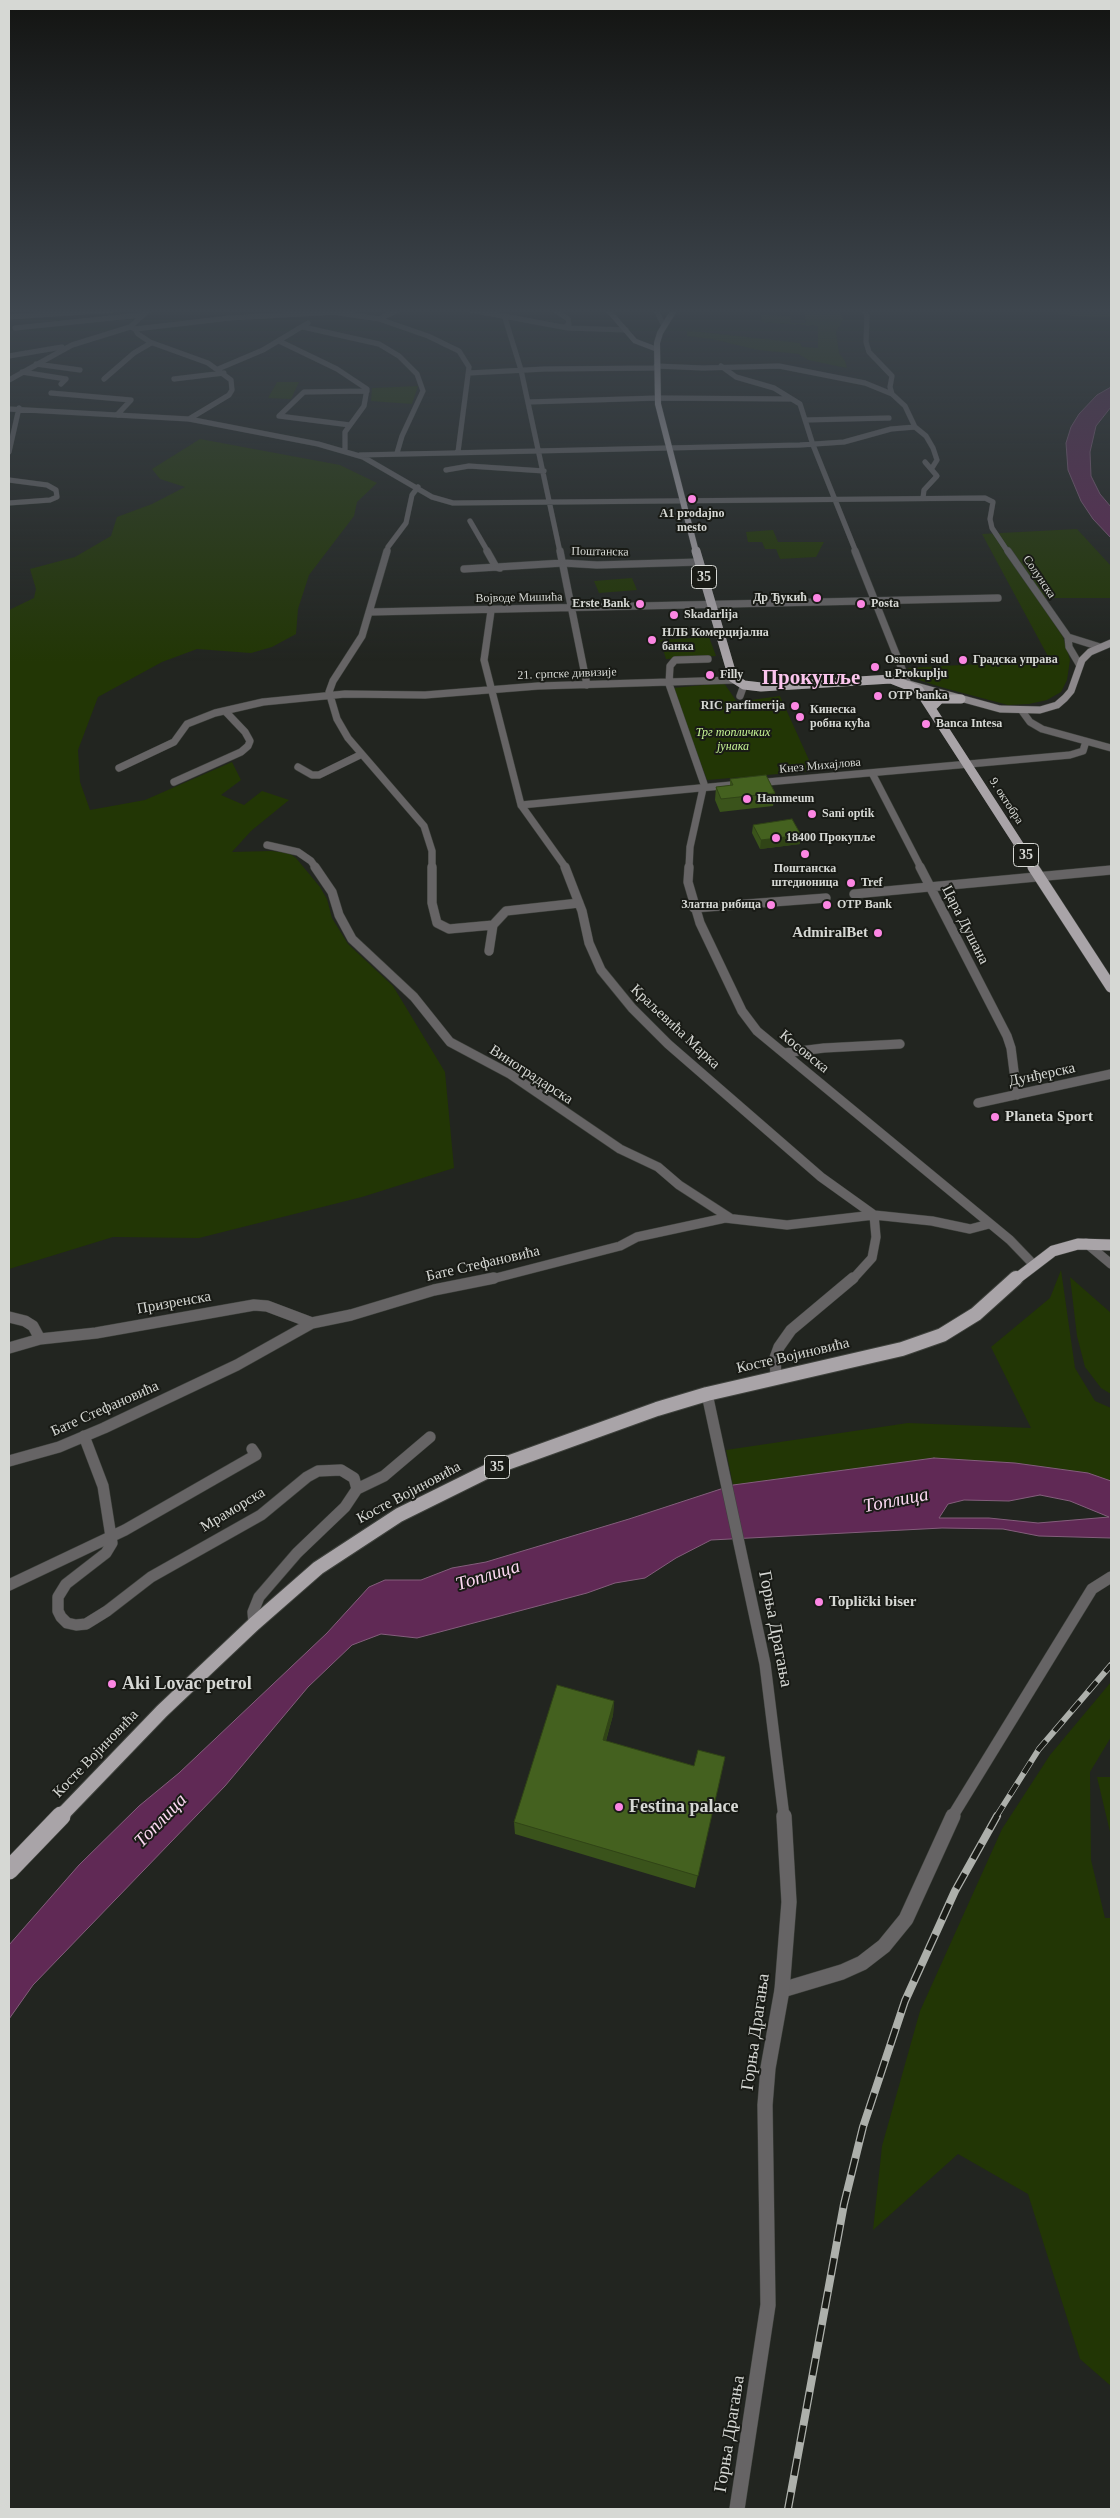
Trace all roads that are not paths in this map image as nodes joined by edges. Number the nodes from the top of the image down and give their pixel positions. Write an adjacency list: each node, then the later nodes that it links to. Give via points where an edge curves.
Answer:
1 (915, 427): 20 (street, via 934,448 937,460)
2 (15, 428): 15 (street)
3 (227, 428): 14 (street)
4 (348, 428): 14 (street, via 345,432)
5 (407, 428): 17 (street)
6 (461, 428): 16 (street)
7 (534, 428): 13 (street)
8 (665, 428): 12 (main road, 35)
9 (807, 428): 11 (street)
10 (909, 428): 11 (street, via 844,442)
11 (813, 445): 12 (street); 26 (street)
12 (670, 448): 13 (street); 27 (main road, 35)
13 (539, 450): 16 (street); 22 (street)
14 (345, 451): 18 (street)
15 (9, 452)
16 (458, 452): 17 (street)
17 (397, 453): 18 (street)
18 (356, 455): 24 (street)
19 (926, 462): 20 (street)
20 (932, 468): 25 (street, via 937,478 924,490)
21 (446, 470): 22 (street, via 470,466)
22 (544, 471): 29 (street)
23 (9, 480): 28 (street, via 47,485 56,490 57,497)
24 (418, 487): 29 (street, via 432,497 448,502); 40 (street, via 412,495 406,523 388,547)
25 (923, 498): 26 (street); 41 (street, Солунска, via 975,496 992,501 992,528)
26 (836, 499): 27 (street); 36 (street)
27 (684, 502): 29 (street); 31 (main road, 35)
28 (9, 503)
29 (550, 503): 32 (street)
30 (470, 521): 33 (street, via 496,567)
31 (700, 562): 32 (street, Поштанска); 37 (main road, 35)
32 (563, 563): 33 (street, Поштанска); 38 (street)
33 (500, 568): 34 (street, Поштанска)
34 (464, 569)
35 (998, 598): 36 (street, Војводе Мишића)
36 (876, 601): 37 (street, Војводе Мишића); 48 (street)
37 (710, 605): 38 (street, Војводе Мишића); 46 (main road, 35)
38 (572, 608): 39 (street, Војводе Мишића); 49 (street)
39 (491, 611): 40 (street, Војводе Мишића); 51 (street, Краљевића Марка, via 484,652)
40 (370, 612): 52 (street, via 360,641 333,681)
41 (1068, 637): 43 (street); 45 (street, Солунска, via 1069,647)
42 (1111, 643): 43 (main road)
43 (1100, 647): 45 (main road)
44 (708, 659): 47 (street, via 673,661)
45 (1079, 664): 57 (main road, via 1066,698 1052,707)
46 (734, 680): 47 (street, 21. српске дивизије); 50 (main road)
47 (669, 684): 49 (street, 21. српске дивизије); 68 (street)
48 (908, 684): 50 (main road, via 887,679 768,687); 54 (main road); 55 (main road, 9. октобра / 35, via 919,690)
49 (587, 685): 51 (street, 21. српске дивизије)
50 (744, 685): 53 (street)
51 (490, 689): 52 (street, 21. српске дивизије, via 425,694); 69 (street, Краљевића Марка)
52 (330, 695): 56 (street, 21. српске дивизије, via 263,702); 60 (street, via 340,726)
53 (740, 696)
54 (961, 699): 55 (main road, via 940,699); 57 (main road)
55 (931, 708): 61 (main road, 9. октобра / 35)
56 (225, 710): 63 (street, 21. српске дивизије, via 185,725 174,742); 66 (street, via 245,732 250,741 248,746 242,752)
57 (1022, 711): 58 (street, via 1035,726)
58 (1086, 741): 59 (street); 61 (street, Кнез Михајлова, via 1083,751 1077,754)
59 (1111, 748)
60 (360, 755): 65 (street); 78 (street, via 424,826 432,851 432,904 436,923 449,929)
61 (967, 765): 64 (street, Кнез Михајлова); 72 (main road, 9. октобра / 35)
62 (298, 767): 65 (street)
63 (118, 768)
64 (872, 773): 68 (street, Кнез Михајлова); 73 (street, Цара Душана)
65 (319, 775): 67 (street)
66 (174, 782)
67 (314, 783)
68 (704, 788): 69 (street, Кнез Михајлова); 77 (street, Косовска, via 688,865)
69 (522, 805): 76 (street, Краљевића Марка, via 564,862)
70 (267, 845): 87 (street, Виноградарска, via 298,852 311,861 332,892 339,915 352,939 414,997 450,1042 510,1074 620,1149 658,1167 679,1185)
71 (1111, 870): 72 (street)
72 (1041, 878): 73 (street); 80 (main road, 9. октобра / 35)
73 (930, 887): 74 (street); 84 (street, Цара Душана, via 1010,1043)
74 (854, 894)
75 (826, 898): 77 (street)
76 (579, 903): 78 (street, via 511,909); 86 (street, Краљевића Марка, via 597,962 632,1008 668,1044 810,1168)
77 (694, 908): 82 (street, Косовска, via 742,1011 757,1031)
78 (493, 925): 79 (street)
79 (489, 951)
80 (1110, 982)
81 (900, 1044): 82 (street)
82 (784, 1053): 88 (street, Косовска)
83 (1111, 1074): 84 (street, Дунђерска)
84 (1017, 1095): 85 (street, Дунђерска)
85 (978, 1103)
86 (874, 1215): 87 (street, Бате Стефановића, via 787,1225); 88 (street, Бате Стефановића, via 940,1222 970,1229); 97 (street, via 876,1237 872,1258 846,1286 791,1330 775,1358)
87 (730, 1218): 94 (street, Бате Стефановића, via 649,1234 606,1250 502,1277 434,1290)
88 (989, 1224): 91 (street, Косовска)
89 (1086, 1243): 90 (main road, 35); 91 (main road, Косте Војиновића / 35, via 1061,1248); 92 (street)
90 (1111, 1245)
91 (1033, 1264): 97 (main road, Косте Војиновића / 35, via 976,1314 942,1336 902,1349)
92 (1111, 1264)
93 (9, 1317): 95 (street, via 33,1326)
94 (312, 1323): 95 (street, Призренска, via 267,1306 254,1306 96,1333); 99 (street, Бате Стефановића, via 237,1364)
95 (40, 1339): 96 (street, Призренска)
96 (9, 1348)
97 (776, 1378): 98 (main road, Косте Војиновића / 35)
98 (707, 1394): 107 (main road, Косте Војиновића / 35, via 611,1424 496,1467 422,1503 370,1532 318,1568); 109 (street, Горња Драгања, via 765,1664 786,1830 789,1902)
99 (84, 1436): 102 (street, Бате Стефановића, via 59,1447); 104 (street, via 102,1486)
100 (430, 1436): 103 (street, via 384,1476)
101 (252, 1449): 104 (street, via 256,1455)
102 (9, 1461)
103 (357, 1489): 104 (street, Мраморска, via 354,1478 348,1473 318,1470 261,1515 151,1577 107,1612 86,1624 67,1623 58,1611 61,1591 106,1553); 107 (street, via 345,1507 297,1553 259,1596 253,1612)
104 (112, 1537): 106 (street)
105 (1111, 1577): 109 (street, via 1092,1588 952,1818 906,1919 884,1946 862,1963)
106 (9, 1585)
107 (254, 1624): 108 (main road, Косте Војиновића / 35, via 162,1711)
108 (9, 1870)
109 (782, 1990): 110 (street, Горња Драгања, via 765,2105 768,2306)
110 (737, 2509)

